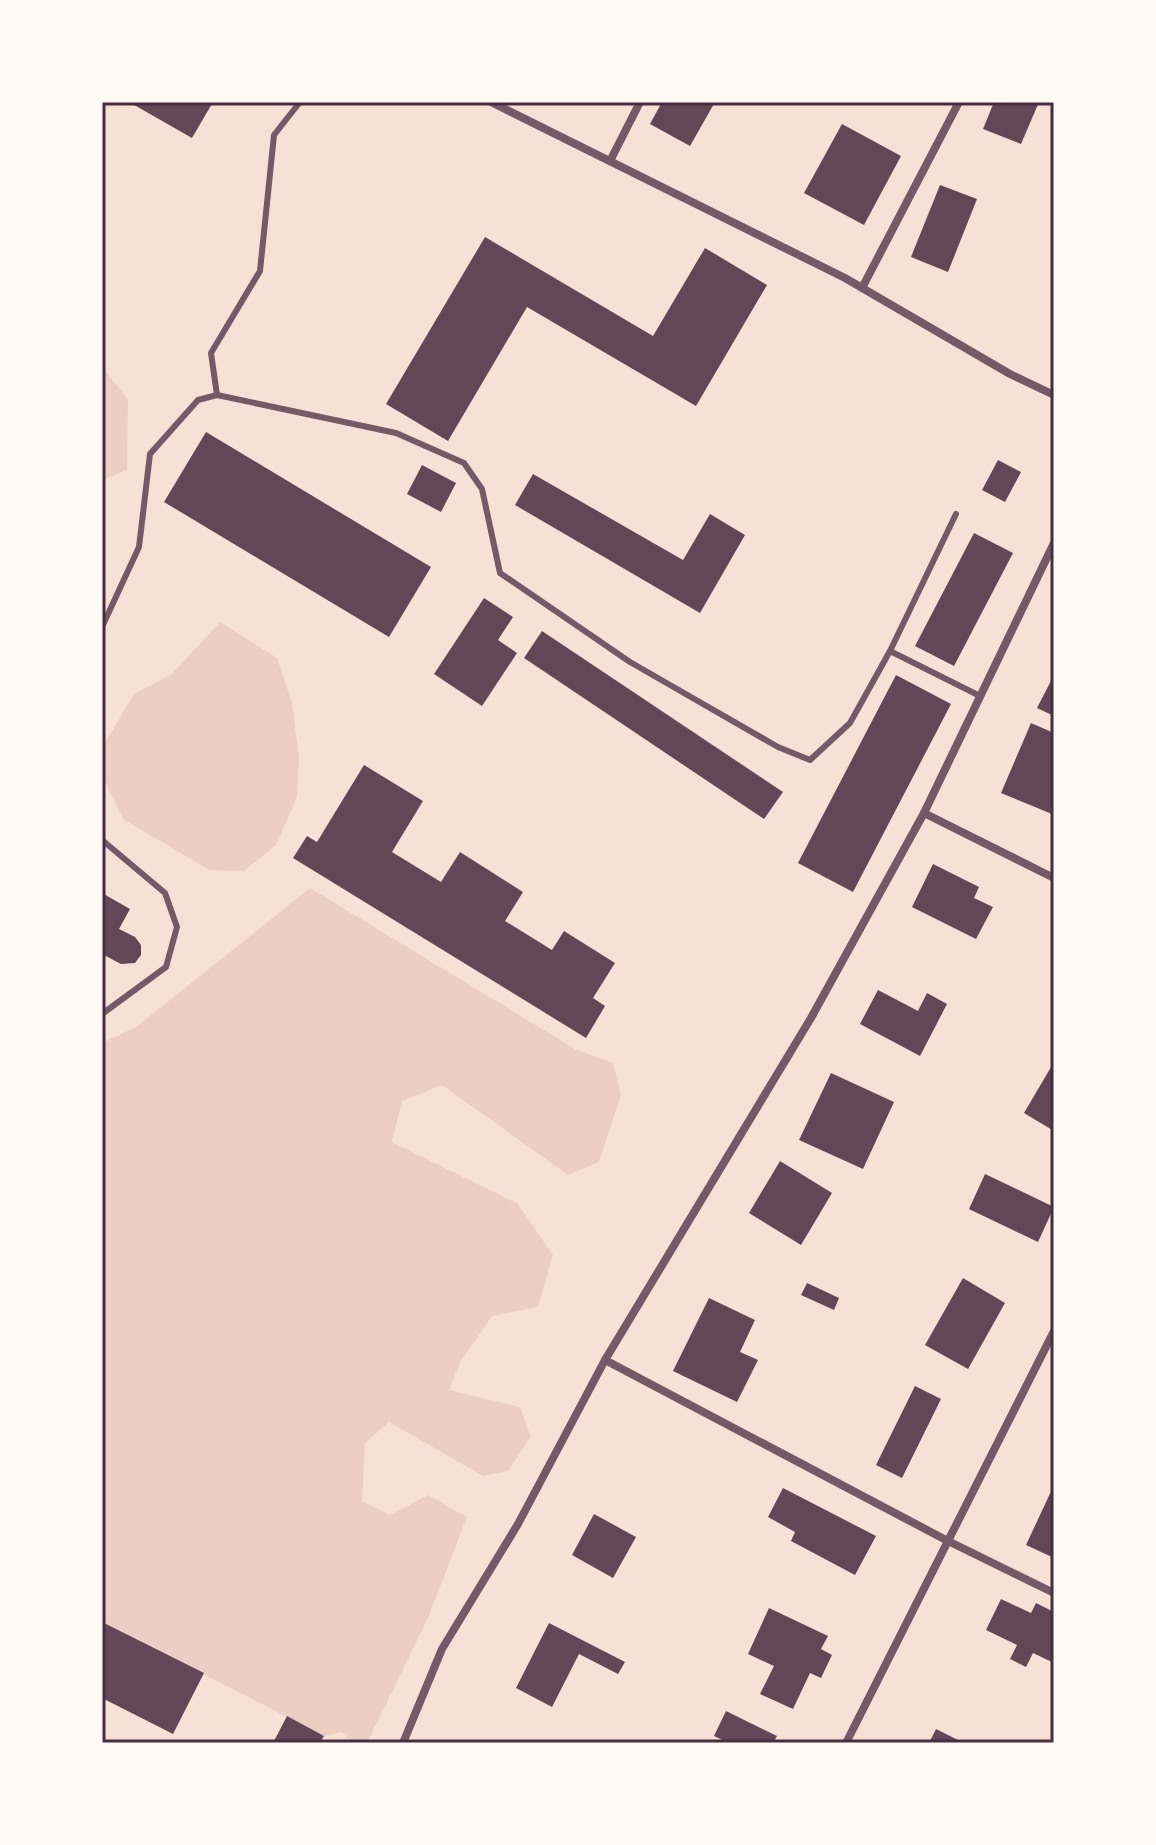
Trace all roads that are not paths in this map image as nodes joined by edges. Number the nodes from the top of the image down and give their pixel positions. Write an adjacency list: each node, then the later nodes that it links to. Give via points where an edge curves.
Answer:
1 (300, 102): 7 (lane, via 274,135 260,271 211,353)
2 (491, 102): 5 (street)
3 (640, 102): 5 (street)
4 (959, 102): 6 (street)
5 (610, 161): 6 (street)
6 (862, 288): 8 (street)
7 (217, 395): 11 (lane, via 198,400 150,454 139,547); 12 (lane, via 396,433 464,463 482,489 500,573 630,662 810,760 850,723)
8 (1054, 395)
9 (956, 514): 12 (lane)
10 (1054, 543): 13 (street)
11 (102, 627)
12 (890, 651): 13 (lane)
13 (980, 696): 14 (street)
14 (924, 813): 16 (street); 19 (street, via 811,1018)
15 (102, 840): 17 (lane, via 165,893 177,927 166,967)
16 (1054, 878)
17 (102, 1014)
18 (1054, 1331): 20 (street)
19 (605, 1360): 20 (street); 22 (street, via 518,1524 442,1649)
20 (946, 1540): 21 (street); 23 (street)
21 (1054, 1593)
22 (403, 1743)
23 (846, 1743)

